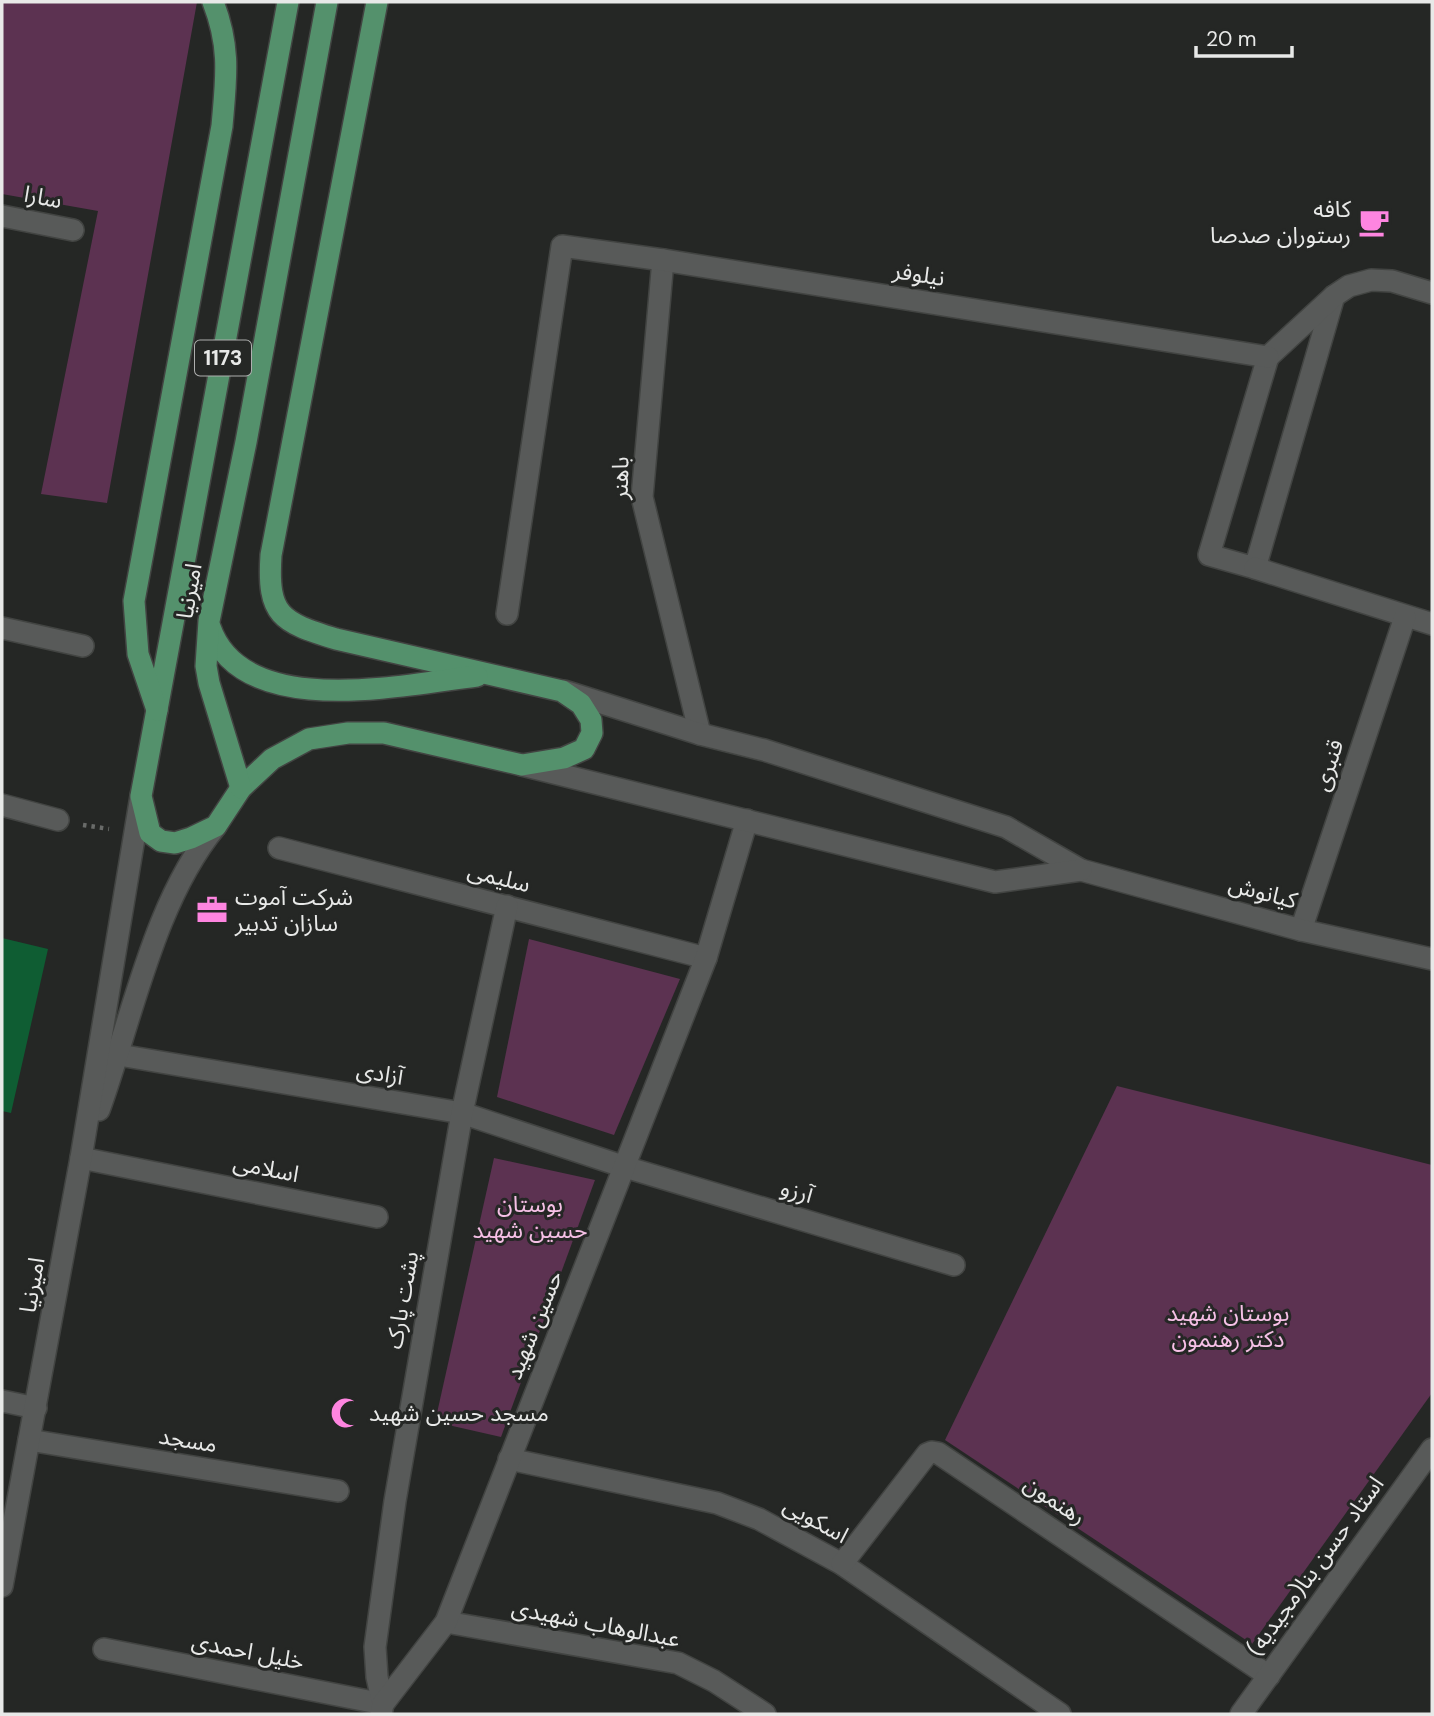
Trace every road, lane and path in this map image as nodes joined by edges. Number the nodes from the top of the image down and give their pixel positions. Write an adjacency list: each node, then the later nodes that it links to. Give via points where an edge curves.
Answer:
1 (213, 2): 20 (main road, via 227,57 222,126 134,601 138,654)
2 (288, 2): 20 (main road, امیرنیا / 1173)
3 (327, 2): 14 (main road, امیرنیا / 1173)
4 (377, 2): 18 (main road, via 273,542 269,586 277,610 302,628)
5 (2, 216): 6 (street, سارا)
6 (74, 230)
7 (663, 260): 10 (street, نیلوفر); 12 (street, نیلوفر, via 562,246); 21 (street, باهنر, via 642,497)
8 (1432, 293): 9 (street, via 1371,280)
9 (1334, 296): 10 (street); 11 (street)
10 (1268, 357): 11 (street, via 1209,555)
11 (1255, 568): 13 (street)
12 (508, 614)
13 (1405, 617): 15 (street); 33 (street, قنبری)
14 (209, 621): 18 (main road, via 215,641 229,660 256,677 285,685 354,691); 23 (main road, امیرنیا / 1173, via 209,683)
15 (1432, 624)
16 (2, 628): 17 (street)
17 (83, 646)
18 (490, 674): 19 (main road)
19 (562, 691): 21 (street); 22 (main road, via 581,704 591,720 592,733 584,749 565,758)
20 (158, 713): 24 (main road, امیرنیا / 1173)
21 (700, 734): 31 (street, via 1006,827)
22 (522, 765): 23 (main road, via 384,733 348,733 309,738 272,759); 27 (street)
23 (241, 788): 28 (main road, امیرنیا)
24 (141, 796): 28 (main road, via 150,833 161,841 174,843); 29 (street, امیرنیا / 1173)
25 (2, 805): 26 (street)
26 (58, 820): 29 (path)
27 (747, 820): 31 (street, via 995,882); 34 (street, حسین شهید)
28 (215, 826): 36 (street, امیرنیا / 1173, via 198,847 168,909)
29 (134, 834): 38 (street, امیرنیا / 1173)
30 (279, 848): 32 (street, سلیمی)
31 (1081, 870): 33 (street, کیانوش)
32 (507, 906): 34 (street, سلیمی); 37 (street, پشت پارک)
33 (1301, 930): 35 (street, کیانوش)
34 (706, 958): 39 (street, حسین شهید)
35 (1432, 959)
36 (119, 1055): 37 (street, آزادی); 38 (street, امیرنیا / 1173)
37 (462, 1113): 39 (street, آزادی); 53 (street, پشت پارک, via 377,1634)
38 (81, 1158): 40 (street, اسلامی); 43 (street, امیرنیا / 1173)
39 (625, 1167): 41 (street, آرزو); 46 (street, حسین شهید)
40 (377, 1217)
41 (954, 1265)
42 (2, 1401): 43 (street)
43 (36, 1408): 44 (street, امیرنیا / 1173)
44 (29, 1440): 47 (street, مسجد); 49 (street, امیرنیا / 1173)
45 (1432, 1449): 52 (street, استاد حسن بنا(مجیدیه))
46 (509, 1459): 48 (street, اسکویی, via 717,1503 759,1519); 50 (street, حسین شهید)
47 (338, 1491)
48 (842, 1564): 52 (street, رهنمون, via 927,1454 938,1453); 55 (street, اسکویی)
49 (2, 1586)
50 (446, 1622): 53 (street, حسین شهید); 54 (street, عبدالوهاب شهیدی, via 678,1663)
51 (104, 1649): 53 (street, خلیل احمدی)
52 (1269, 1675): 56 (street, استاد حسن بنا(مجیدیه))
53 (382, 1709)
54 (765, 1714)
55 (1060, 1714)
56 (1241, 1714)

